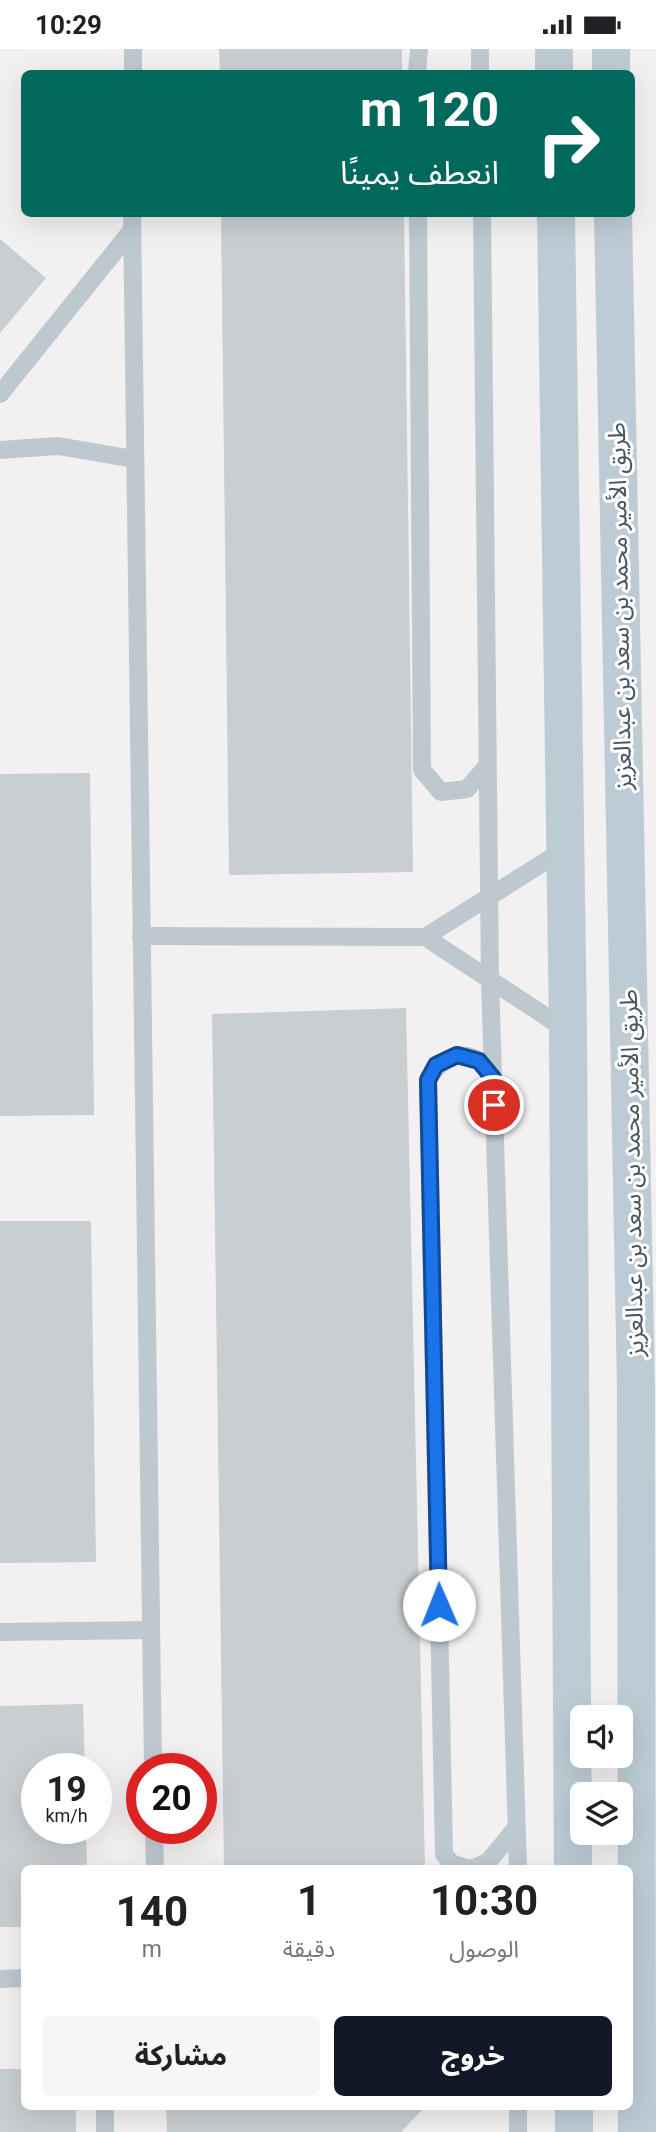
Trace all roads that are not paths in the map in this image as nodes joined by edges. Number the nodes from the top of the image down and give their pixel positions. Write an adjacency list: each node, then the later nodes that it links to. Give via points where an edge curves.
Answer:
1 (133, 49): 6 (lane)
2 (419, 49): 7 (lane)
3 (554, 49): 9 (main road)
4 (611, 49): 10 (main road)
5 (479, 51): 8 (lane)
6 (133, 70)
7 (417, 70)
8 (480, 70)
9 (554, 70)
10 (611, 70)
11 (418, 217): 19 (lane, via 422,770 441,792 467,789)
12 (481, 217): 19 (lane)
13 (556, 217): 20 (main road)
14 (613, 217): 45 (main road, طريق الأمير محمد بن سعد بن عبدالعزيز, via 636,1403)
15 (132, 222): 16 (lane); 18 (lane)
16 (0, 394)
17 (0, 450): 18 (lane, via 58,446)
18 (134, 459): 22 (lane)
19 (487, 766): 21 (lane)
20 (565, 849): 21 (lane); 25 (main road)
21 (490, 896): 23 (lane); 24 (lane)
22 (141, 936): 23 (lane); 27 (lane)
23 (425, 937): 24 (lane)
24 (490, 980): 25 (lane); 26 (lane)
25 (568, 1031): 36 (main road)
26 (493, 1078): 30 (lane); 33 (lane, via 479,1061 457,1055 436,1065 428,1080 444,1854)
27 (151, 1630): 28 (lane); 29 (lane)
28 (0, 1632)
29 (153, 1753)
30 (516, 1828): 34 (lane); 35 (lane)
31 (154, 1844): 32 (lane)
32 (155, 1865)
33 (457, 1865)
34 (480, 1865)
35 (518, 1865)
36 (573, 1865)
37 (21, 1978): 38 (lane)
38 (0, 1979)
39 (105, 2110): 42 (lane)
40 (518, 2110): 43 (lane)
41 (574, 2110): 44 (main road)
42 (105, 2132)
43 (518, 2132)
44 (574, 2132)
45 (637, 2132)

